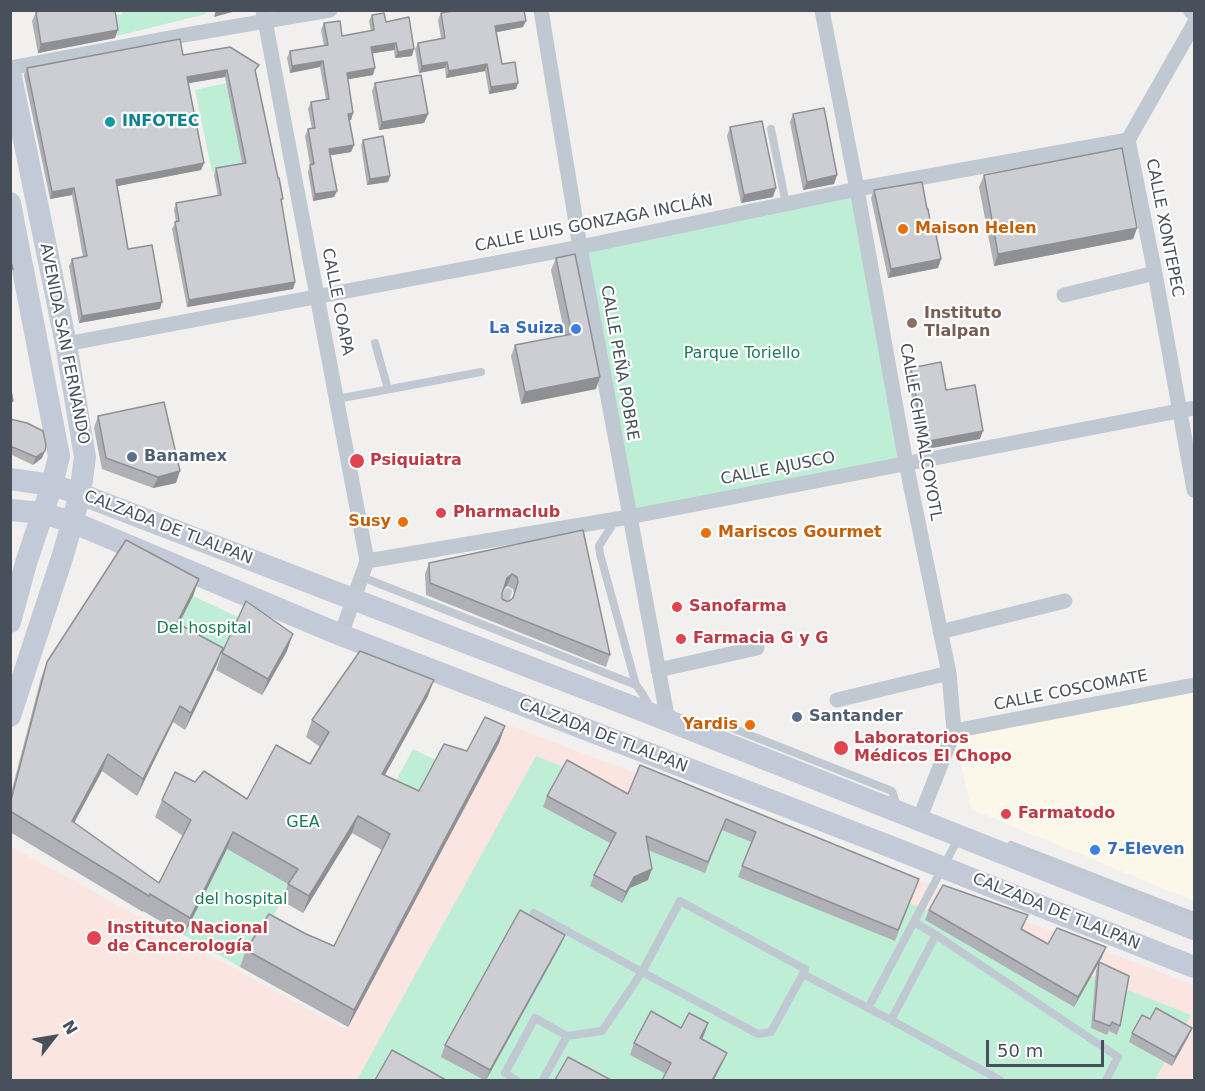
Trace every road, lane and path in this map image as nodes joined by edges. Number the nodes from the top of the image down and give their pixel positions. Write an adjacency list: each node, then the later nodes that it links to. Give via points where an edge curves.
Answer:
1 (330, 10): 4 (street)
2 (541, 10): 12 (street, CALLE PEÑA POBRE)
3 (822, 10): 9 (street, CALLE CHIMALCOYOTL)
4 (264, 16): 6 (street); 16 (street, CALLE COAPA)
5 (1194, 24): 8 (street)
6 (10, 70): 18 (main road, AVENIDA SAN FERNANDO)
7 (771, 129): 11 (lane)
8 (1128, 140): 9 (street, CALLE LUIS GONZAGA INCLÁN); 13 (street, CALLE XONTEPEC)
9 (857, 189): 11 (street, CALLE LUIS GONZAGA INCLÁN); 23 (street, CALLE CHIMALCOYOTL)
10 (10, 203): 14 (main road, AVENIDA SAN FERNANDO)
11 (786, 204): 12 (street, CALLE LUIS GONZAGA INCLÁN)
12 (580, 247): 16 (street, CALLE LUIS GONZAGA INCLÁN); 30 (street, CALLE PEÑA POBRE)
13 (1155, 273): 15 (street); 22 (street, CALLE XONTEPEC)
14 (19, 287): 25 (main road, AVENIDA SAN FERNANDO, via 40,360 59,456)
15 (1064, 295)
16 (317, 296): 18 (street, CALLE LUIS GONZAGA INCLÁN); 21 (street, CALLE COAPA)
17 (375, 343): 20 (lane)
18 (66, 344): 27 (main road, AVENIDA SAN FERNANDO, via 85,456)
19 (481, 372): 20 (lane)
20 (388, 389): 21 (lane)
21 (337, 399): 32 (street, CALLE COAPA)
22 (1187, 409): 23 (street, CALLE AJUSCO); 26 (street, CALLE XONTEPEC)
23 (906, 462): 30 (street, CALLE AJUSCO); 39 (street, CALLE CHIMALCOYOTL)
24 (10, 478): 25 (main road, CALZADA DE TLALPAN)
25 (52, 485): 27 (main road, CALZADA DE TLALPAN); 29 (main road, AVENIDA SAN FERNANDO)
26 (1194, 490)
27 (80, 494): 31 (main road, AVENIDA SAN FERNANDO); 35 (main road, CALZADA DE TLALPAN)
28 (10, 510): 29 (main road, CALZADA DE TLALPAN)
29 (42, 513): 31 (main road, CALZADA DE TLALPAN); 38 (main road, AVENIDA SAN FERNANDO)
30 (623, 518): 32 (street, CALLE AJUSCO); 42 (street, CALLE PEÑA POBRE); 44 (lane, via 599,546)
31 (72, 522): 40 (main road, CALZADA DE TLALPAN); 47 (main road, AVENIDA SAN FERNANDO)
32 (367, 561): 33 (street, CALLE COAPA)
33 (362, 577): 35 (street, CALLE COAPA); 44 (lane)
34 (508, 592): 37 (lane)
35 (354, 600): 40 (street, CALLE COAPA); 48 (main road, CALZADA DE TLALPAN)
36 (1065, 601): 39 (street)
37 (503, 607)
38 (10, 622)
39 (940, 632): 43 (street, CALLE CHIMALCOYOTL)
40 (341, 634): 54 (main road, CALZADA DE TLALPAN)
41 (757, 648): 42 (street)
42 (658, 670): 48 (street, CALLE PEÑA POBRE)
43 (949, 673): 46 (street); 49 (street, CALLE CHIMALCOYOTL)
44 (636, 685): 48 (lane)
45 (1194, 685): 49 (street, CALLE COSCOMATE)
46 (837, 700)
47 (10, 716)
48 (661, 718): 50 (main road, CALZADA DE TLALPAN)
49 (954, 731): 50 (street, CALLE CHIMALCOYOTL)
50 (919, 820): 52 (main road, CALZADA DE TLALPAN)
51 (982, 833): 52 (lane)
52 (959, 837): 54 (lane); 58 (main road, CALZADA DE TLALPAN)
53 (1005, 842): 56 (lane)
54 (944, 867): 57 (lane); 60 (main road, CALZADA DE TLALPAN)
55 (534, 913): 61 (lane)
56 (1194, 916)
57 (914, 922): 59 (lane); 63 (lane)
58 (1194, 929)
59 (936, 935): 64 (lane); 69 (lane, via 1118,1057)
60 (1194, 967)
61 (642, 972): 62 (lane, via 758,1034 771,1032); 62 (lane, via 680,901 805,969); 65 (lane, via 602,1031)
62 (803, 974): 63 (lane)
63 (868, 1008): 64 (lane)
64 (891, 1020): 68 (lane)
65 (567, 1036): 66 (lane, via 535,1018 505,1073); 67 (lane)
66 (516, 1080)
67 (543, 1080)
68 (1000, 1080)
69 (1106, 1080)

